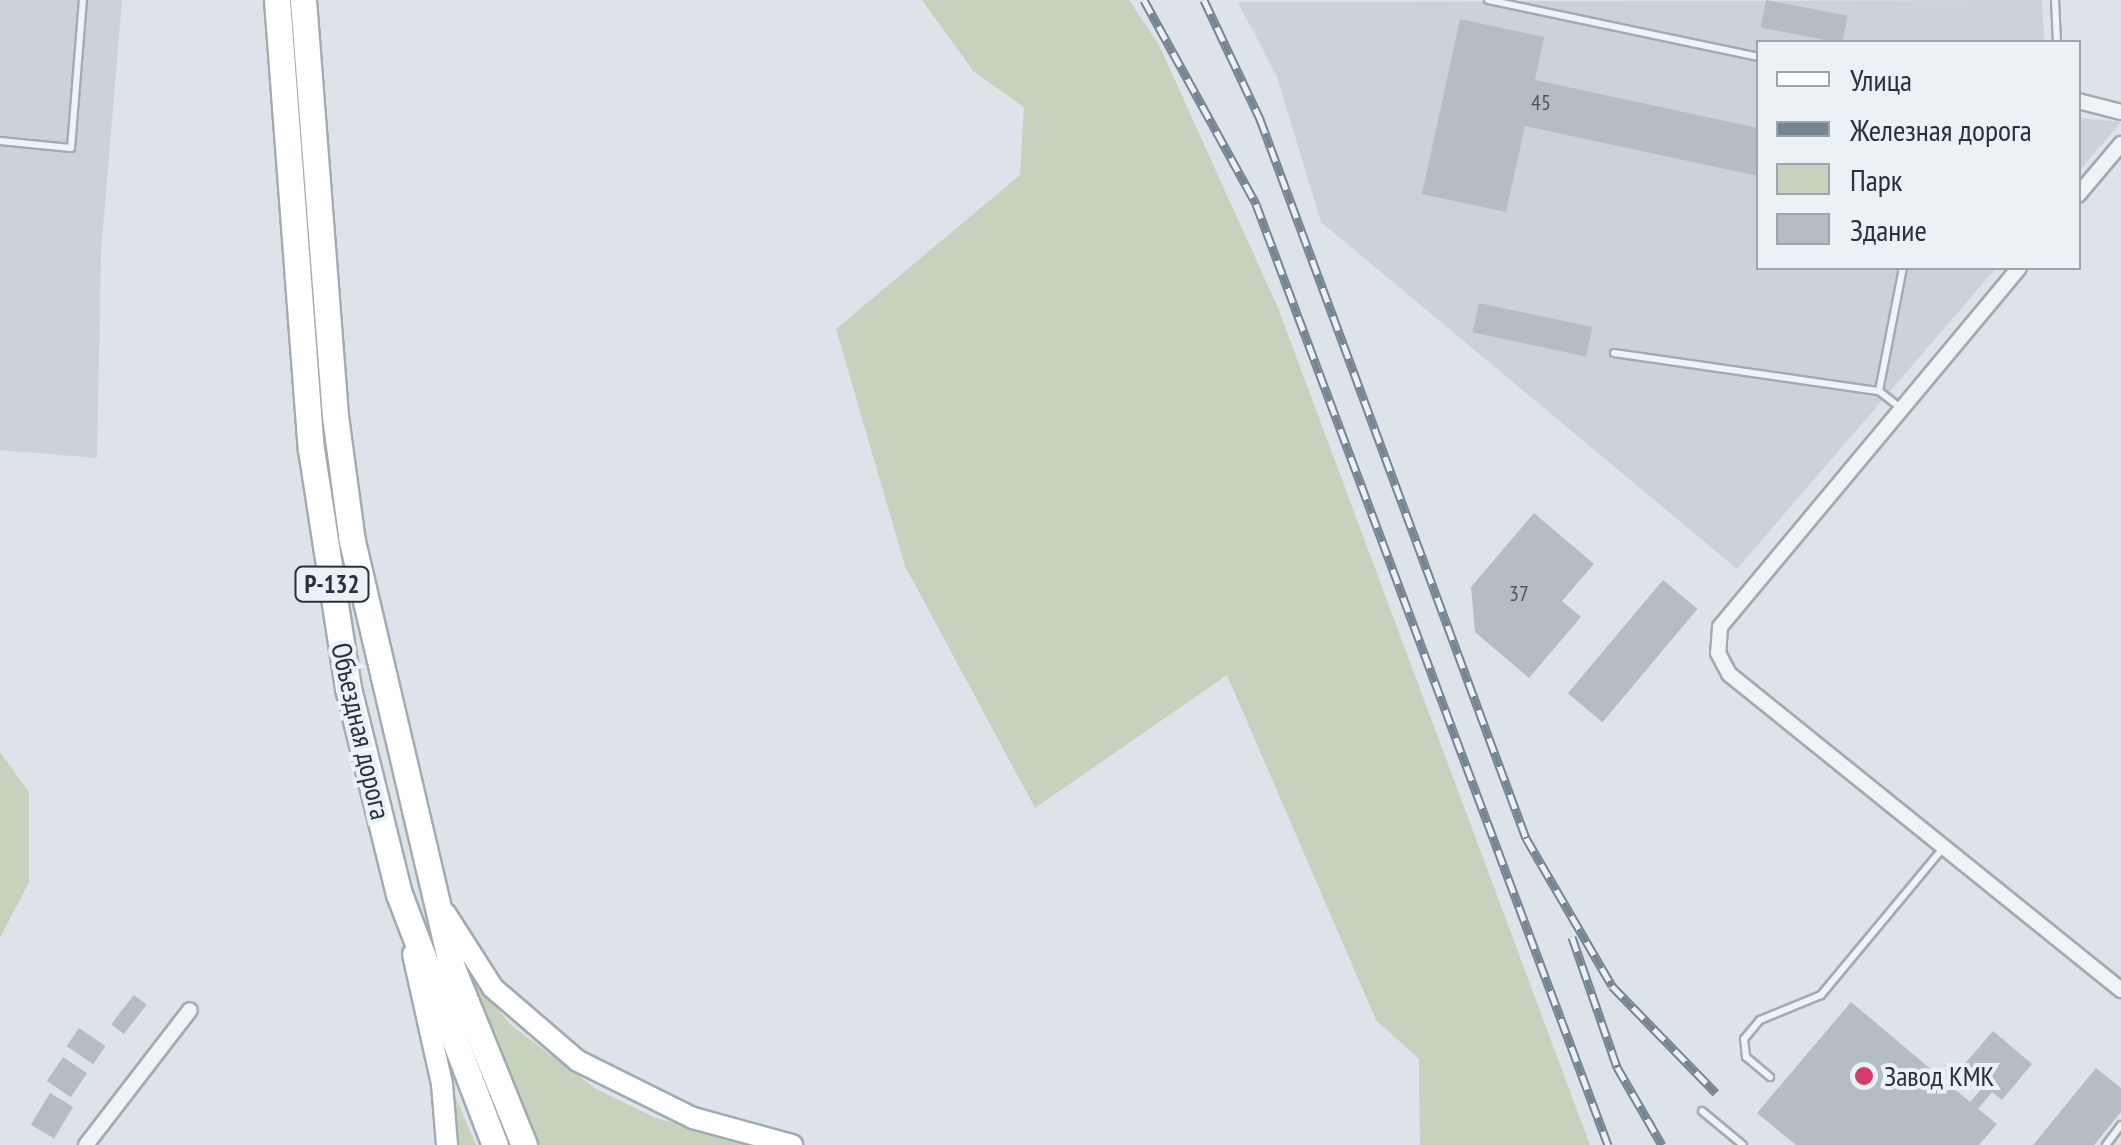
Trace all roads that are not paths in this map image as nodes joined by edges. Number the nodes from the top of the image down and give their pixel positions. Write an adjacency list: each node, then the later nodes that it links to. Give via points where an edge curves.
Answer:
1 (83, 0): 10 (lane, via 72,148)
2 (277, 0): 20 (highway, Объездная дорога / Р-132, via 310,449 348,688)
3 (303, 0): 19 (highway, Объездная дорога / Р-132, via 335,416 352,542)
4 (1488, 0): 7 (lane)
5 (2054, 0): 6 (lane)
6 (2057, 40)
7 (1756, 57)
8 (2081, 102): 9 (street)
9 (2121, 112)
10 (0, 141)
11 (2121, 144): 12 (street)
12 (2081, 191)
13 (1902, 270): 16 (lane)
14 (2017, 270): 17 (street)
15 (1614, 354): 16 (lane)
16 (1879, 391): 17 (lane)
17 (1904, 410): 18 (street, via 1720,628 1718,653 1729,674)
18 (1942, 849): 21 (street); 23 (lane, via 1821,995 1760,1020 1744,1039 1746,1057)
19 (430, 887): 29 (highway, Объездная дорога / Р-132, via 453,970); 30 (main road, via 482,976 578,1062 693,1118)
20 (399, 894): 27 (main road, via 442,1084); 28 (highway, Объездная дорога / Р-132)
21 (2121, 990)
22 (190, 1010): 26 (street)
23 (1770, 1077)
24 (1702, 1112): 31 (lane)
25 (2121, 1126): 32 (lane)
26 (86, 1145)
27 (447, 1145)
28 (495, 1145)
29 (524, 1145)
30 (792, 1145)
31 (1742, 1145)
32 (2106, 1145)

